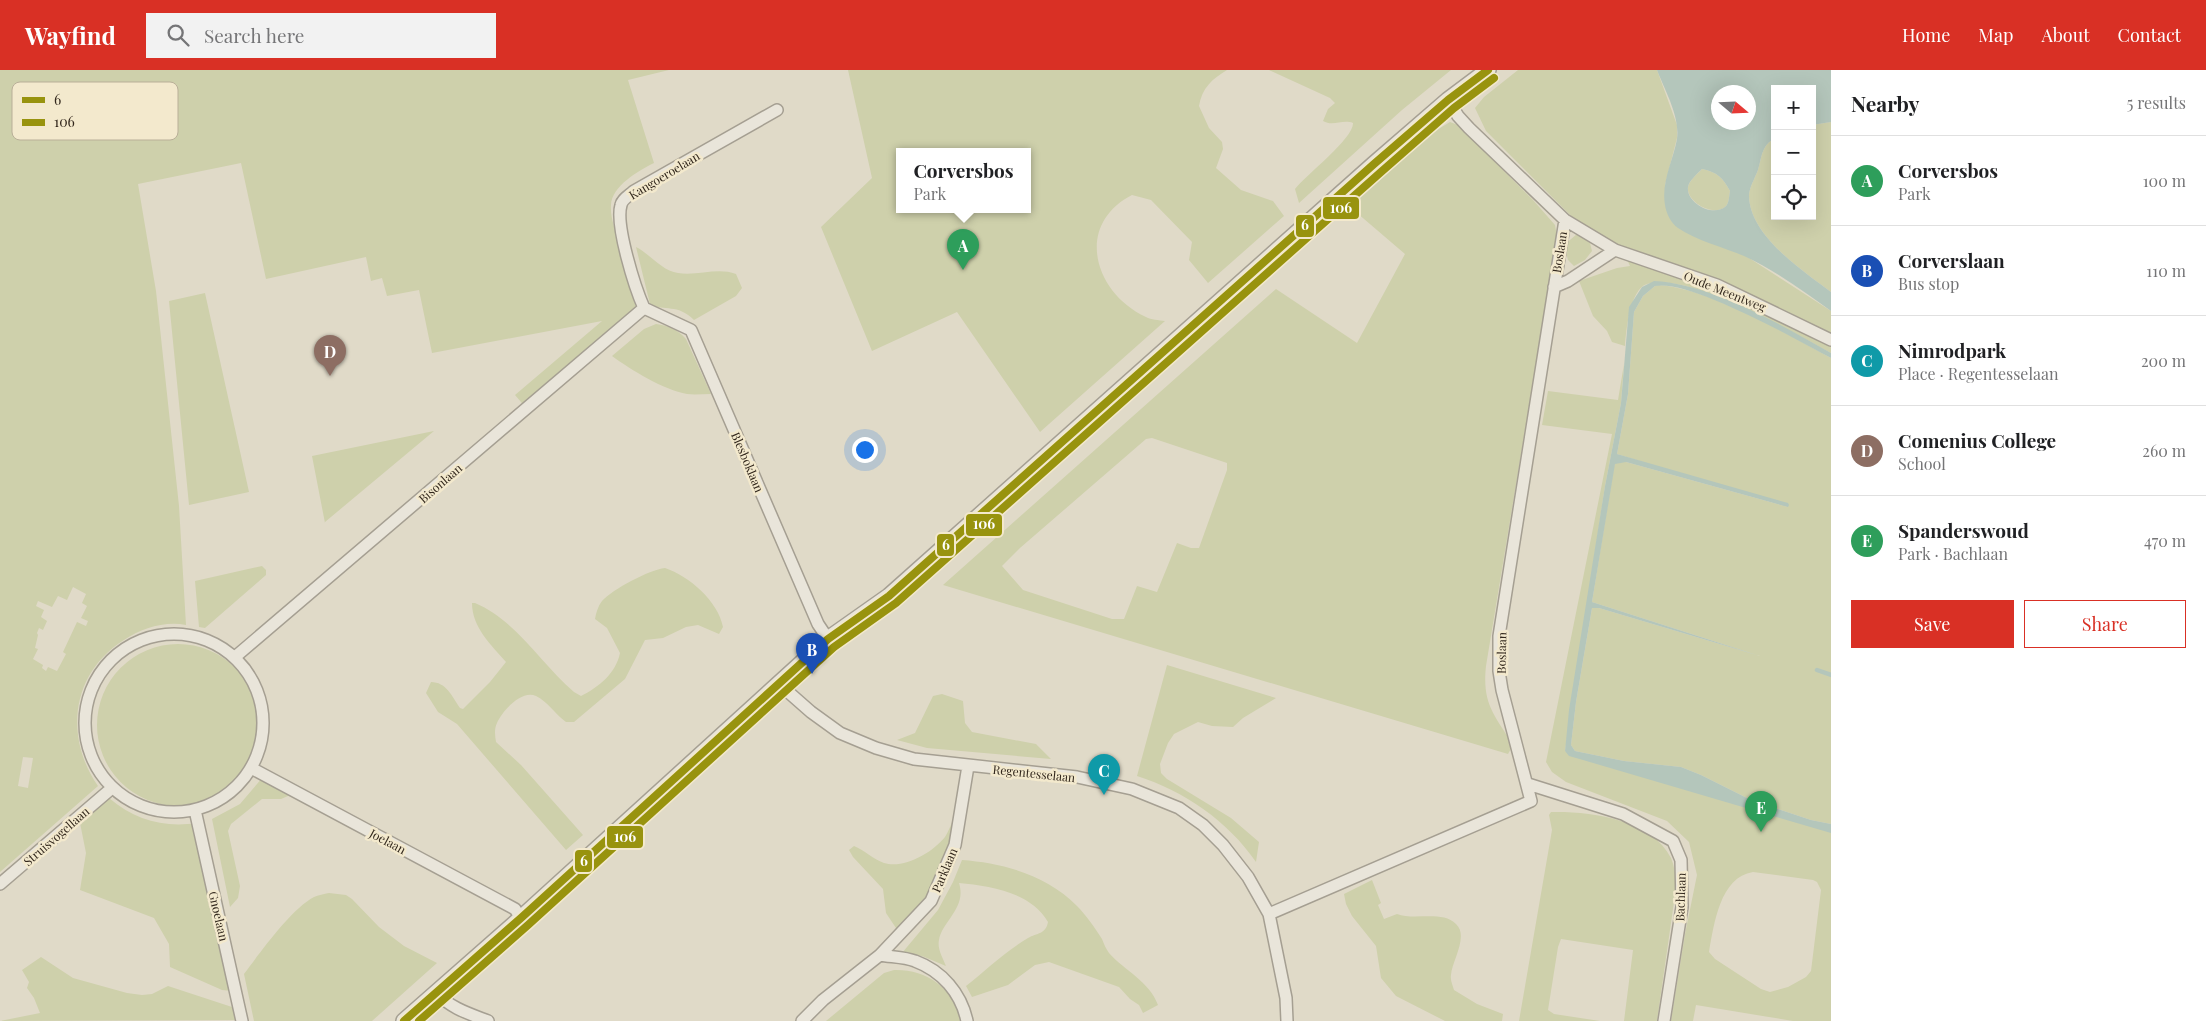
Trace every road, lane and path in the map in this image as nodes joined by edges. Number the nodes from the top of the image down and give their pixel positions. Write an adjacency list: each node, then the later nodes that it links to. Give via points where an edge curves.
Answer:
1 (1488, 70): 2 (street)
2 (1448, 100): 4 (street, Oude Meentweg, via 1469,128); 9 (street, via 889,596)
3 (777, 110): 7 (street, Kangoeroelaan, via 634,191 621,203 619,219 636,292)
4 (1565, 220): 5 (street, Oude Meentweg); 6 (street, Boslaan)
5 (1615, 250): 6 (street); 8 (street, Oude Meentweg, via 1717,285)
6 (1554, 287): 14 (street, Boslaan, via 1499,636 1502,690)
7 (644, 308): 9 (street, Blesboklaan, via 691,330 818,624); 10 (street, Bisonlaan)
8 (1831, 340)
9 (828, 640): 11 (street)
10 (235, 657): 13 (street, via 253,681 263,710 262,740); 15 (street, via 218,645 187,634 154,636 138,641 117,654 100,673 89,695 85,720 87,745 96,768)
11 (778, 683): 12 (street, Regentesselaan, via 840,733 914,759); 19 (street)
12 (968, 766): 18 (street, Regentesselaan, via 1077,777 1132,789 1179,808 1224,845 1248,877); 20 (street, Parklaan, via 955,844 930,901)
13 (251, 768): 16 (street, via 236,787 217,802); 19 (street, Joelaan, via 515,909)
14 (1528, 784): 18 (street, Boslaan, via 1531,800); 28 (street, Bachlaan, via 1623,814 1673,841 1681,860 1682,907)
15 (112, 788): 16 (street, via 150,810 173,813); 17 (street, Struisvogellaan)
16 (195, 810): 22 (street, Gnoelaan)
17 (0, 884)
18 (1269, 914): 27 (street, Regentesselaan, via 1286,998)
19 (522, 918): 21 (street)
20 (880, 955): 25 (street, Parklaan, via 822,1000); 26 (street, via 915,961 946,979 964,1005)
21 (437, 993): 23 (street); 24 (street, via 460,1010)
22 (242, 1021)
23 (404, 1021)
24 (488, 1021)
25 (802, 1021)
26 (967, 1021)
27 (1287, 1021)
28 (1664, 1021)

